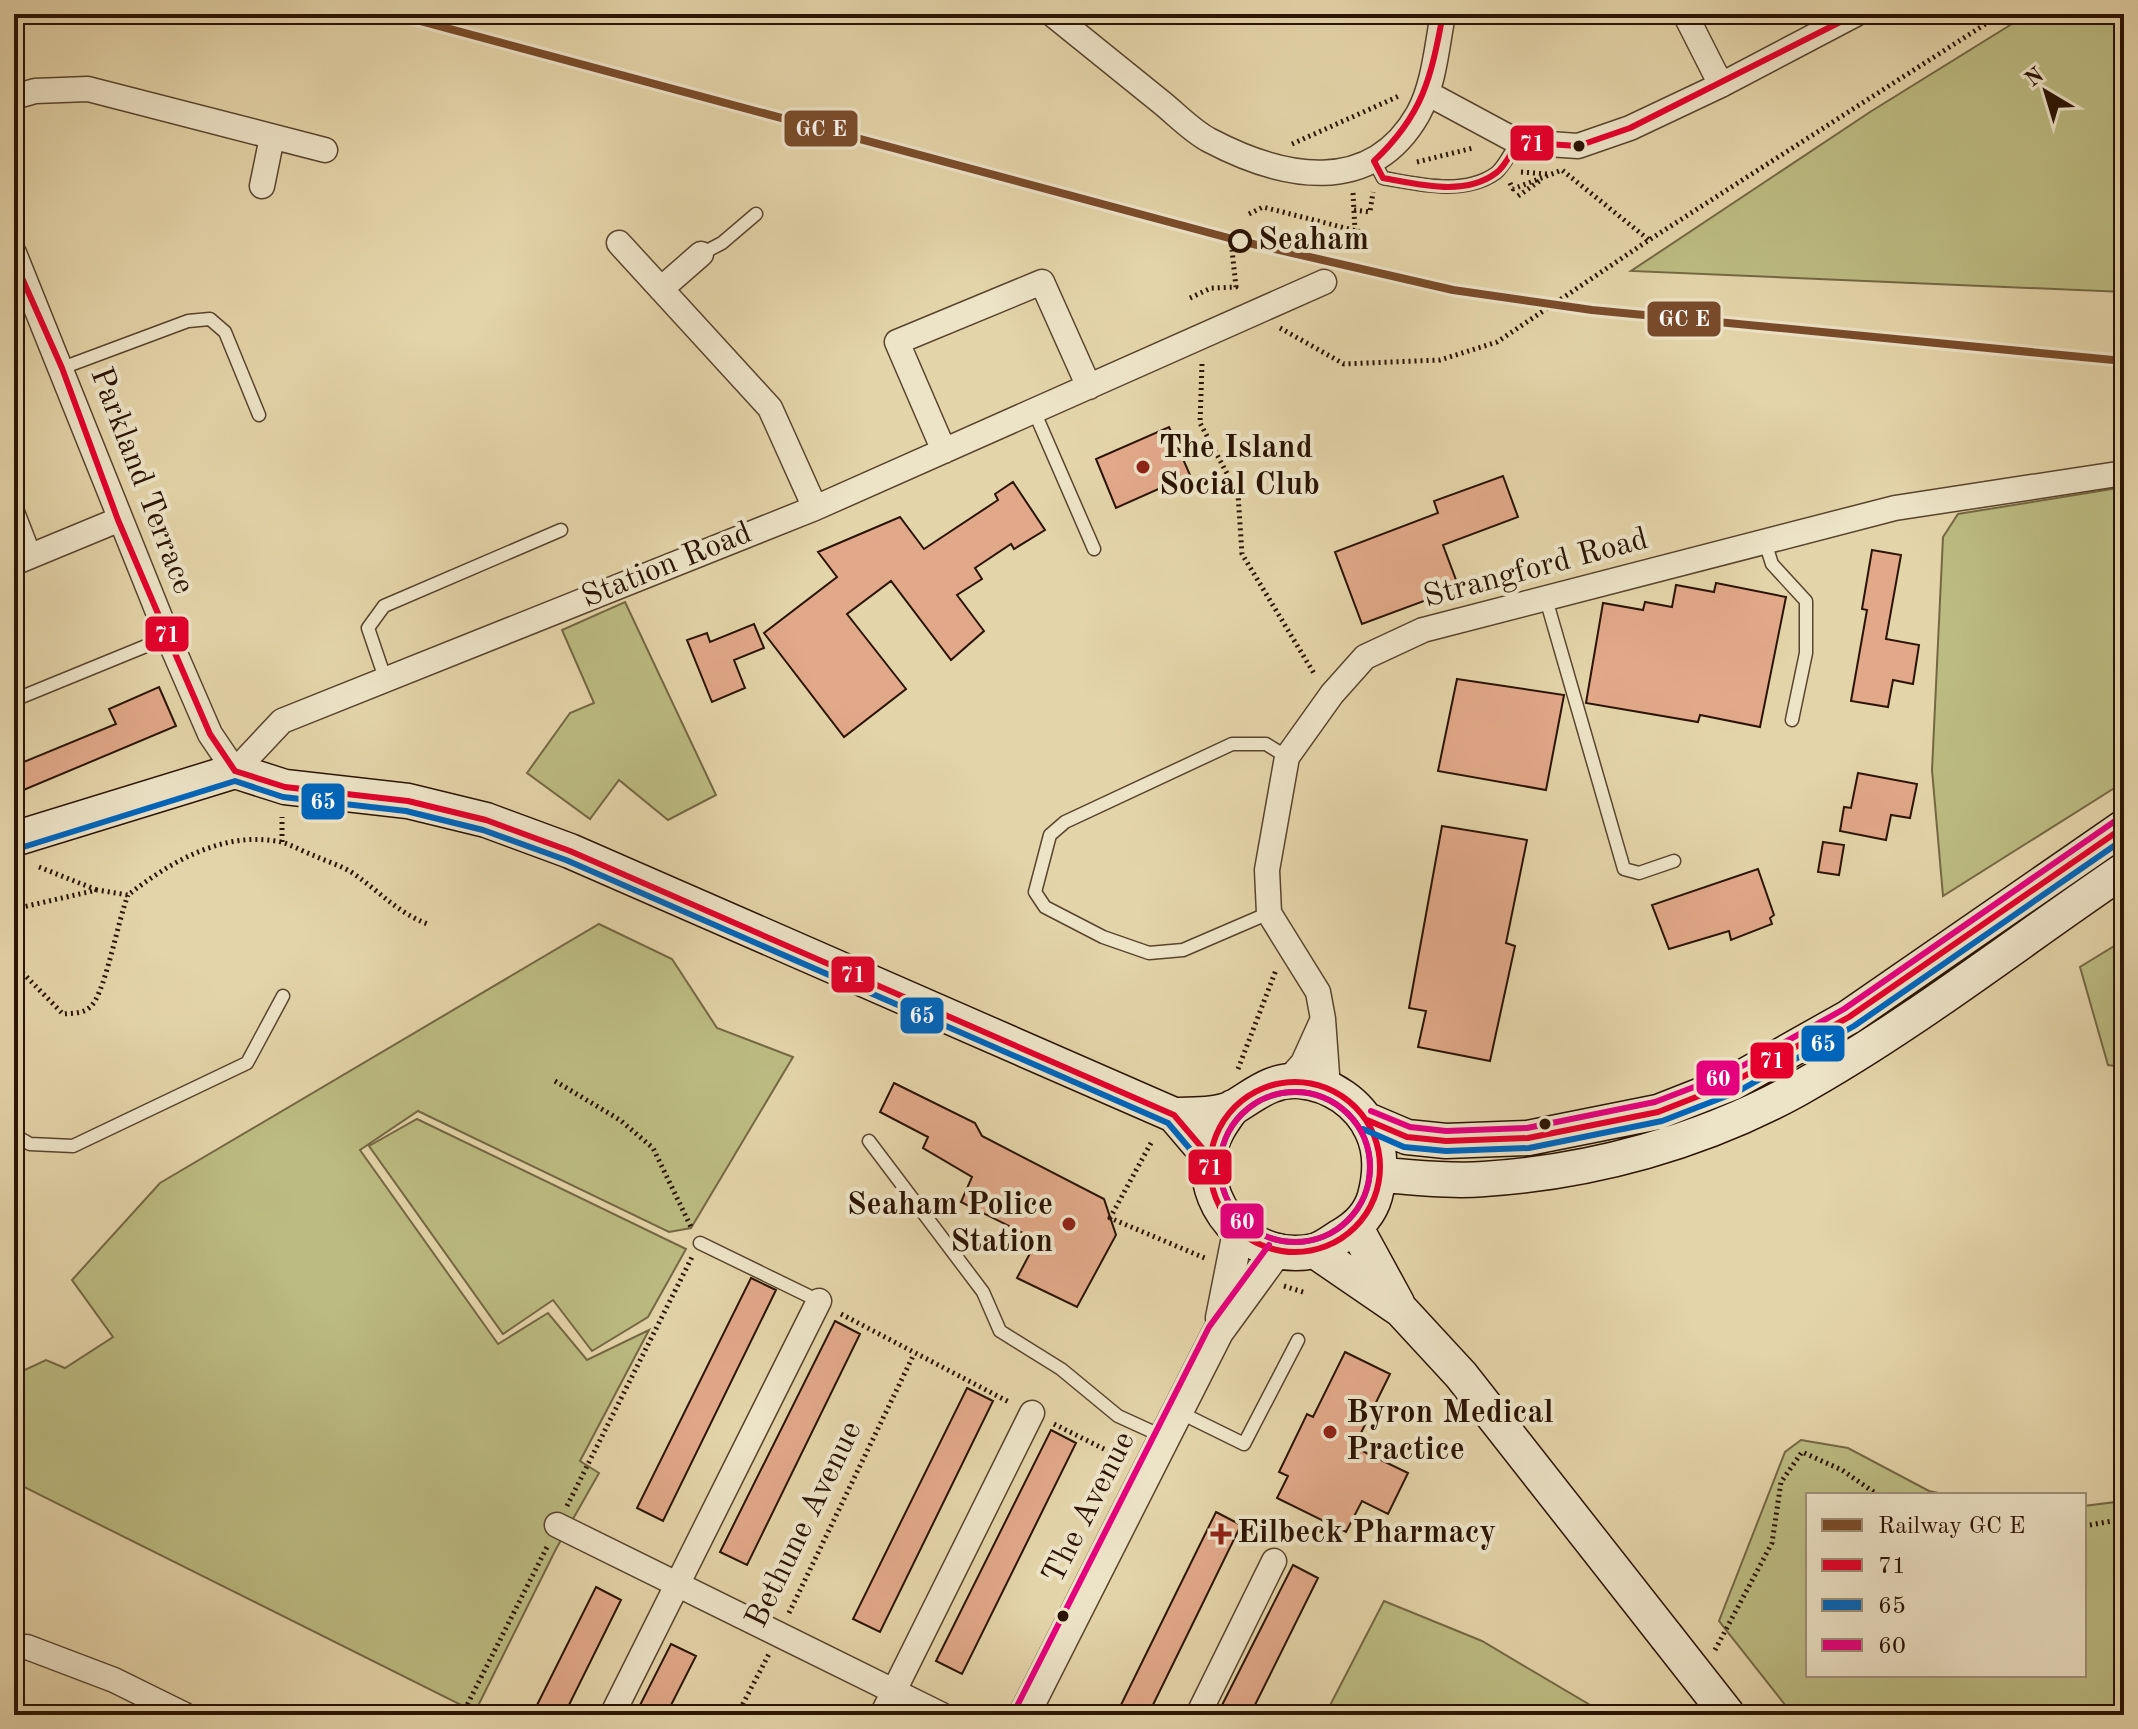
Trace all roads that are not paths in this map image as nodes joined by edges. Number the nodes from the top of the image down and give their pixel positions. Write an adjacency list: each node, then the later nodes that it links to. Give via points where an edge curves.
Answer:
1 (1052, 14): 11 (street, via 1207,139 1324,175)
2 (1443, 14): 6 (street)
3 (1685, 14): 5 (street)
4 (1856, 14): 5 (street)
5 (1721, 85): 9 (street, via 1578,146)
6 (1415, 94): 9 (street); 11 (street, via 1402,138)
7 (14, 97): 8 (street, via 88,89)
8 (272, 137): 10 (street); 12 (street)
9 (1518, 142): 11 (lane, via 1498,172 1477,183 1442,187)
10 (325, 150)
11 (1378, 170)
12 (262, 186)
13 (756, 214): 15 (lane)
14 (619, 243): 18 (street)
15 (701, 254): 18 (street)
16 (15, 257): 19 (street, Parkland Terrace)
17 (1324, 282): 20 (street, Station Road)
18 (661, 289): 26 (street, via 770,408)
19 (62, 368): 22 (lane, via 188,321 210,319 225,332); 27 (street, Parkland Terrace)
20 (1089, 387): 21 (street, Station Road); 23 (street, via 1042,282 897,342)
21 (1034, 411): 23 (street, Station Road); 30 (lane)
22 (259, 415)
23 (944, 451): 26 (street, Station Road)
24 (2124, 473): 29 (street, Strangford Road, via 1895,508)
25 (14, 501): 31 (lane)
26 (815, 508): 34 (street, Station Road)
27 (118, 520): 31 (street); 33 (street, Parkland Terrace)
28 (561, 530): 34 (lane, via 384,606 368,628)
29 (1765, 542): 32 (street, Strangford Road); 36 (lane, via 1772,564 1806,601 1806,653)
30 (1094, 549)
31 (24, 559)
32 (1546, 599): 37 (street, Strangford Road, via 1423,630 1365,657); 41 (lane, via 1624,869 1639,873)
33 (168, 637): 35 (lane); 38 (street, Parkland Terrace, via 210,734)
34 (385, 678): 38 (street, Station Road, via 282,721)
35 (14, 700)
36 (1792, 720)
37 (1287, 757): 43 (street, Strangford Road, via 1267,870); 43 (lane, via 1266,744 1232,744 1065,822 1050,835 1035,892 1045,907 1149,953 1183,950)
38 (235, 771): 40 (main road, Station Road); 49 (main road, via 285,787 408,801 486,820 570,851)
39 (2124, 827): 50 (main road, via 1849,1017 1718,1089 1622,1121 1528,1138 1407,1137)
40 (14, 839)
41 (1674, 861)
42 (2124, 870): 54 (main road, via 1864,1048 1796,1090 1718,1126 1634,1155 1555,1171 1481,1180)
43 (1269, 913): 45 (street, Strangford Road, via 1318,992)
44 (283, 996): 51 (lane, via 247,1063 73,1146 30,1144)
45 (1323, 1019): 46 (street, via 1303,1063); 47 (street, Strangford Road)
46 (1287, 1081): 47 (main road); 48 (main road)
47 (1328, 1088): 50 (main road)
48 (1234, 1092): 49 (main road); 53 (main road)
49 (1174, 1115): 53 (main road)
50 (1367, 1120): 54 (main road, via 1378,1143)
51 (14, 1135)
52 (869, 1141): 65 (lane, via 983,1292 1000,1331 1061,1369 1118,1416)
53 (1209, 1156): 56 (main road, via 1210,1184 1220,1210)
54 (1381, 1175): 55 (main road, via 1373,1203)
55 (1356, 1228): 59 (main road); 61 (main road)
56 (1238, 1232): 58 (main road); 62 (street, The Avenue)
57 (700, 1243): 60 (lane)
58 (1277, 1251): 59 (main road); 62 (street, The Avenue)
59 (1315, 1251): 61 (main road)
60 (819, 1301): 68 (street)
61 (1401, 1310): 77 (main road, bridge, via 1461,1375)
62 (1218, 1332): 65 (street, The Avenue)
63 (1298, 1340): 65 (lane, via 1244,1444)
64 (1032, 1413): 70 (street)
65 (1172, 1425): 75 (street, The Avenue)
66 (557, 1525): 68 (street)
67 (1274, 1561): 76 (street)
68 (677, 1584): 70 (street); 72 (street)
69 (14, 1648): 71 (street, via 27,1647 114,1680)
70 (894, 1691): 73 (street); 74 (street)
71 (185, 1715)
72 (612, 1715)
73 (882, 1715)
74 (942, 1715)
75 (1024, 1715)
76 (1198, 1715)
77 (1728, 1715)

